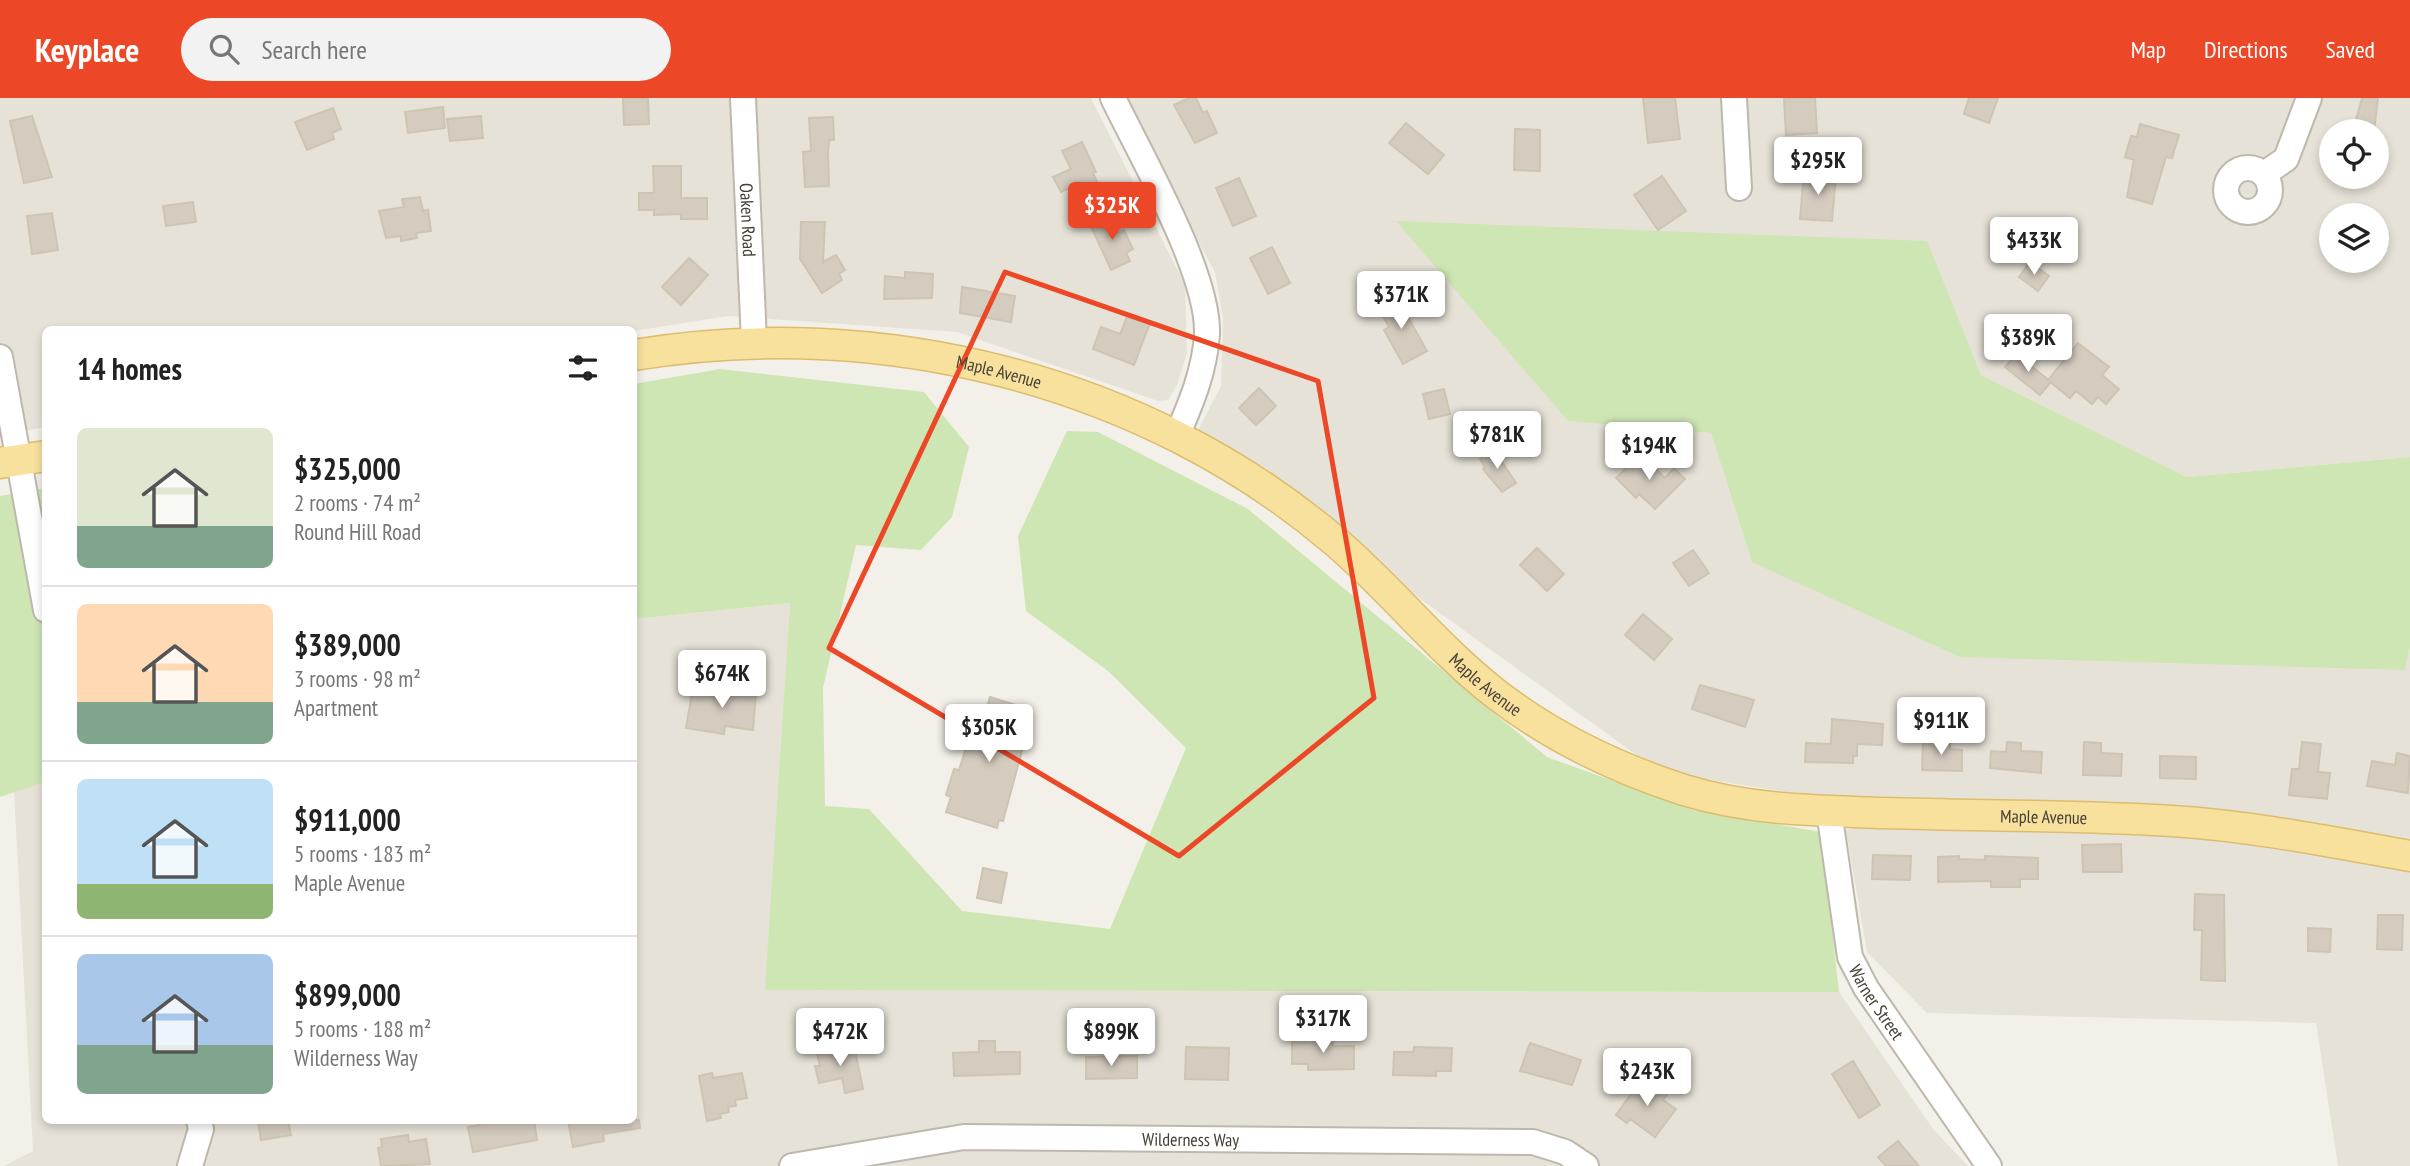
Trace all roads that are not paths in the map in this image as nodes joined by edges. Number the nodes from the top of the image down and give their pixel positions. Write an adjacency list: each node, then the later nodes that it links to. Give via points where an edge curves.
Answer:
1 (743, 98): 7 (street, Oaken Road)
2 (1113, 98): 10 (street, via 1188,256 1204,302 1203,365)
3 (1734, 98): 6 (street)
4 (2309, 98): 5 (street, via 2286,159)
5 (2264, 174)
6 (1739, 188)
7 (754, 341): 8 (main road, Maple Avenue); 10 (main road, Maple Avenue, via 868,347 998,368 1106,405)
8 (637, 355)
9 (0, 357): 11 (street)
10 (1177, 436): 13 (main road, Maple Avenue, via 1326,533 1493,692 1566,740 1689,792 1766,807)
11 (21, 460): 12 (street)
12 (42, 586)
13 (1829, 811): 14 (main road, Maple Avenue, via 2172,821 2284,833); 19 (street, Warner Street, via 1850,957)
14 (2410, 856)
15 (200, 1124): 16 (street)
16 (190, 1166)
17 (792, 1166): 18 (street, Wilderness Way, via 964,1137 1533,1142 1565,1152)
18 (1586, 1166)
19 (1989, 1166)

